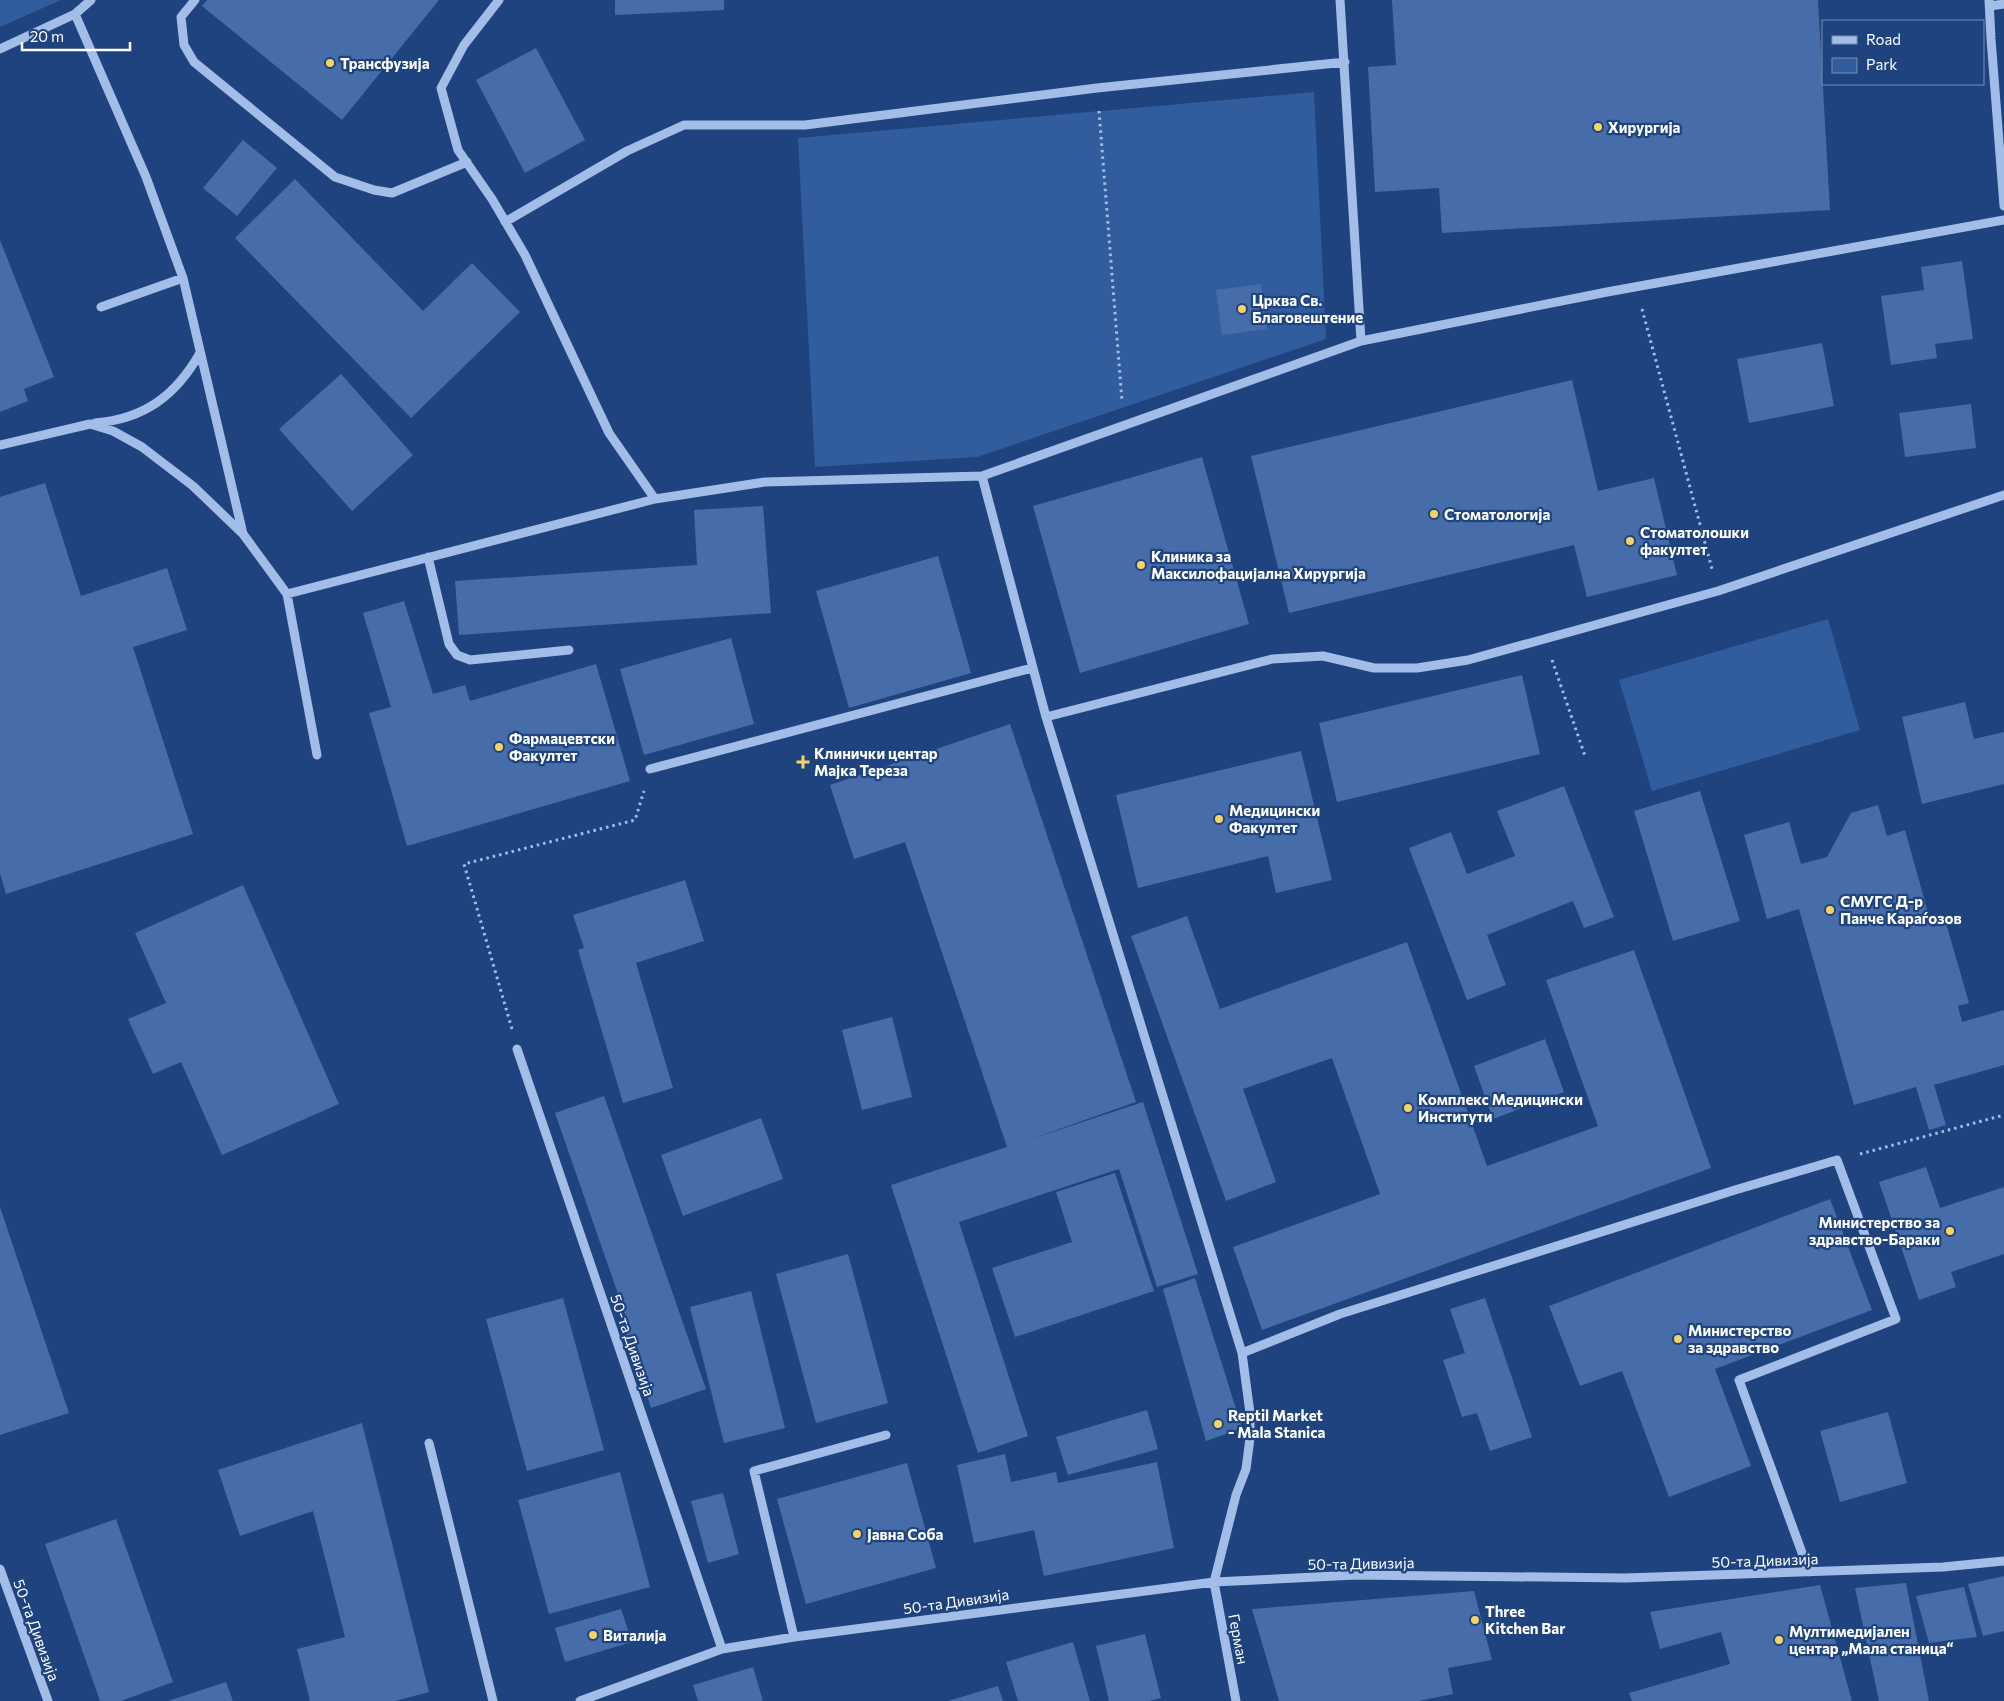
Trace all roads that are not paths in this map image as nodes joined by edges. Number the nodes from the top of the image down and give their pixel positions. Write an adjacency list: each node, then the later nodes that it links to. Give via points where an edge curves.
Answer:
1 (91, 0): 7 (street)
2 (195, 0): 10 (street, via 180,17 184,45 194,62 335,177 392,193)
3 (498, 0): 10 (street, via 464,45 441,88 458,150)
4 (1340, 0): 9 (street)
5 (1989, 3): 6 (street); 11 (street)
6 (2004, 4)
7 (75, 14): 8 (street); 14 (street, via 146,177)
8 (0, 49)
9 (1345, 62): 13 (street, via 1097,88 805,125 684,125 627,151); 16 (street)
10 (467, 162): 13 (street)
11 (2004, 206)
12 (2004, 220): 16 (street)
13 (505, 222): 22 (street, via 525,255 609,433)
14 (183, 278): 15 (street); 17 (street)
15 (101, 307)
16 (1361, 341): 20 (street)
17 (200, 353): 18 (street, via 174,390 156,404 113,422); 23 (street)
18 (90, 424): 19 (street); 23 (street, via 113,430 142,447 192,486)
19 (0, 445)
20 (982, 476): 22 (street, via 765,482); 27 (street)
21 (2004, 495): 28 (street, via 1718,591 1468,660 1417,668 1374,668 1323,656 1272,659)
22 (655, 499): 24 (street)
23 (243, 534): 25 (street)
24 (428, 557): 25 (street); 26 (street, via 449,644 457,655 470,660)
25 (287, 594): 29 (street)
26 (569, 650)
27 (1032, 668): 28 (street); 30 (street)
28 (1046, 717): 32 (street)
29 (317, 755)
30 (650, 769)
31 (517, 1049): 40 (street, 50-та Дивизија)
32 (1242, 1354): 37 (street, via 1340,1314 1837,1160 1896,1319 1739,1380); 38 (street, via 1250,1438 1246,1469 1236,1495)
33 (886, 1435): 39 (street, via 754,1471)
34 (429, 1443): 42 (street)
35 (2004, 1561): 37 (street, 50-та Дивизија, via 1943,1567)
36 (0, 1569): 41 (street, 50-та Дивизија)
37 (1809, 1572): 38 (street, 50-та Дивизија, via 1625,1578 1356,1575)
38 (1214, 1582): 39 (street, 50-та Дивизија); 44 (street, Герман)
39 (794, 1637): 40 (street, 50-та Дивизија)
40 (722, 1649): 43 (street, 50-та Дивизија)
41 (48, 1701)
42 (493, 1701)
43 (580, 1701)
44 (1236, 1701)

